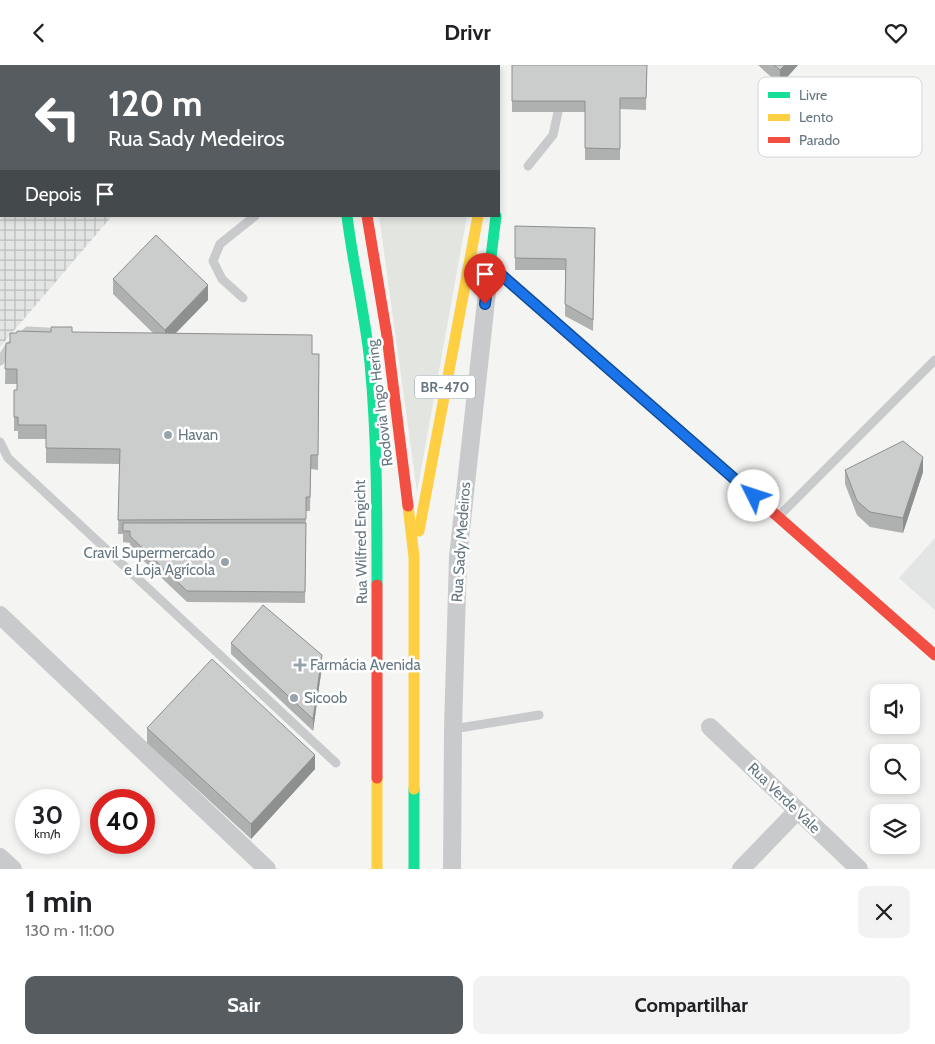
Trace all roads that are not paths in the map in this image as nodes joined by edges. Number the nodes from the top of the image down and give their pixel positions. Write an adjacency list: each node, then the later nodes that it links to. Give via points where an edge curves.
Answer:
1 (558, 112): 2 (lane, via 553,135)
2 (528, 167)
3 (254, 217): 9 (lane, via 220,244 213,261 222,279)
4 (346, 217): 26 (main road, Rua Wilfred Engicht, via 364,315 373,407 378,661)
5 (366, 217): 15 (main road, Rodovia Ingo Hering / BR-470, via 387,336)
6 (478, 217): 15 (main road, Rodovia Ingo Hering / BR-470)
7 (496, 217): 8 (main road, Rua Sady Medeiros)
8 (490, 265): 14 (main road); 20 (street, Rua Sady Medeiros, via 458,557)
9 (243, 298)
10 (54, 333): 12 (lane, via 28,331 9,347)
11 (935, 360): 14 (lane)
12 (0, 361)
13 (0, 442): 21 (lane, via 8,458)
14 (778, 517): 17 (main road)
15 (414, 557): 27 (main road, Rodovia Ingo Hering / BR-470)
16 (0, 615): 25 (street)
17 (935, 655)
18 (539, 715): 20 (lane)
19 (710, 727): 22 (street, Rua Verde Vale)
20 (453, 729): 28 (street, Rua Sady Medeiros)
21 (336, 763)
22 (797, 811): 29 (street); 30 (street, Rua Verde Vale)
23 (0, 857): 24 (street)
24 (13, 869)
25 (267, 869)
26 (377, 869)
27 (414, 869)
28 (452, 869)
29 (741, 869)
30 (859, 869)

